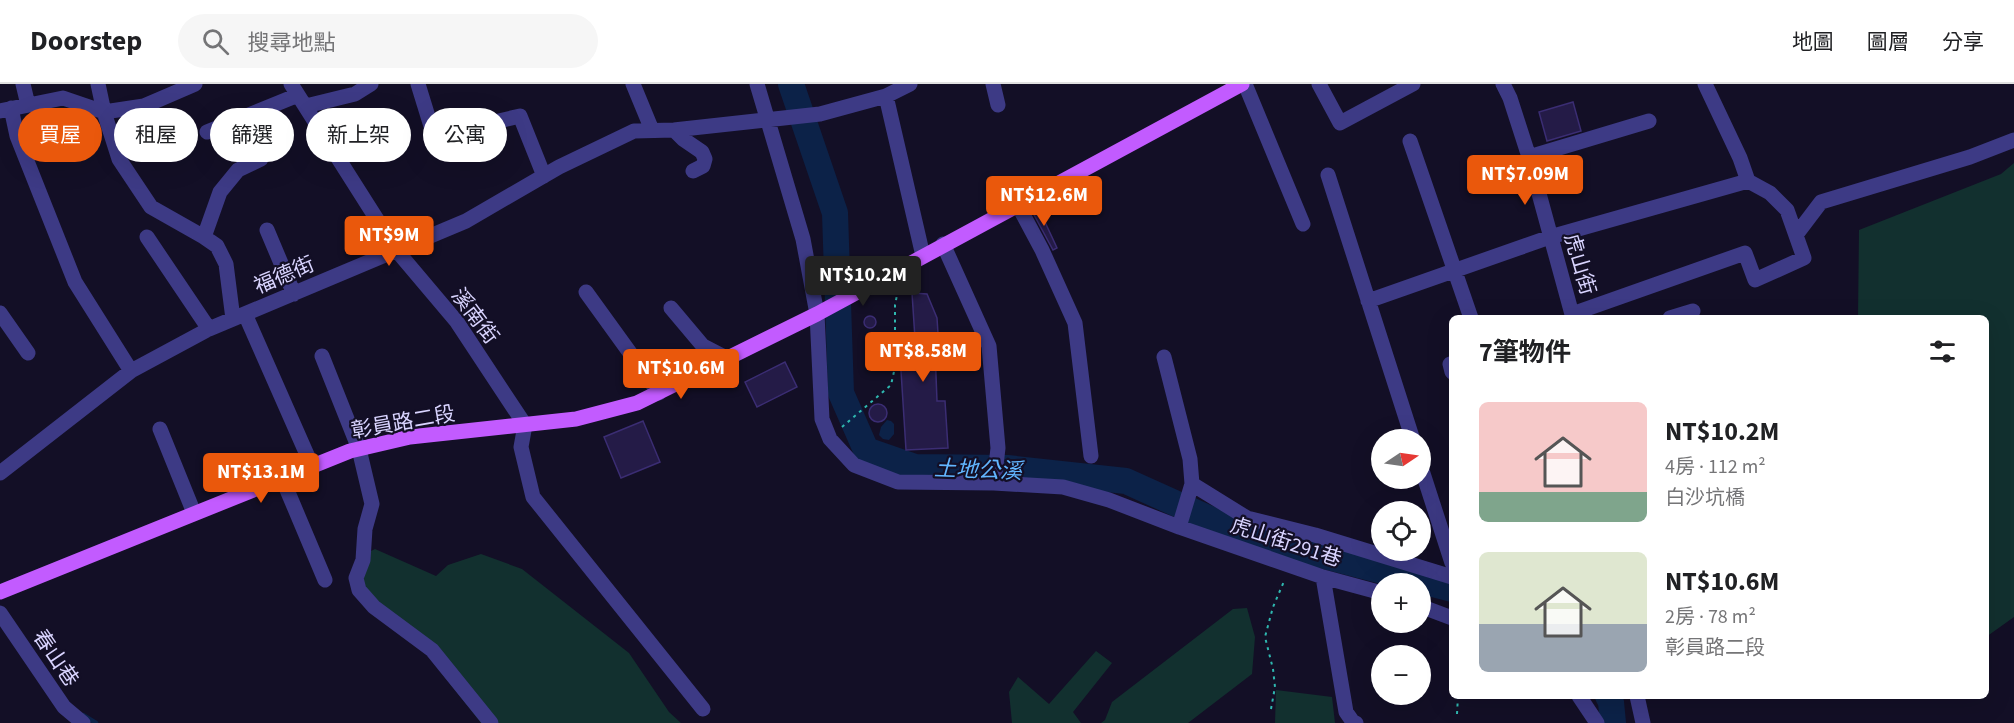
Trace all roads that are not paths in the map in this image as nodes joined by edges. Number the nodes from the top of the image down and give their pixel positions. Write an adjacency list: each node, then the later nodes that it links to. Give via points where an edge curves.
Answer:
1 (23, 84): 17 (street)
2 (98, 84): 20 (street)
3 (371, 84): 15 (street, via 355,94)
4 (418, 84): 31 (street, via 434,136 520,116)
5 (633, 84): 23 (street)
6 (757, 84): 21 (street, 虎山街291巷)
7 (910, 84): 16 (street, 福德街)
8 (993, 84): 18 (street)
9 (1244, 84): 34 (main road, 彰員路二段); 35 (street)
10 (1319, 84): 11 (street, via 1340,123)
11 (1413, 84)
12 (1503, 84): 28 (street, 虎山街)
13 (1705, 84): 33 (street)
14 (190, 85): 20 (street, via 144,106)
15 (298, 95): 25 (street); 42 (street, 溪南街)
16 (886, 96): 21 (street, 福德街, via 820,114); 43 (street)
17 (28, 105): 19 (street); 20 (street, via 63,98)
18 (998, 105)
19 (5, 110): 62 (street, via 75,282)
20 (104, 112): 39 (street, via 119,159 151,207)
21 (772, 118): 24 (street, 福德街); 49 (street, 虎山街291巷)
22 (1649, 121): 28 (street)
23 (652, 130): 24 (street, 福德街); 31 (street, 福德街, via 634,130)
24 (674, 130): 30 (street, via 702,152 702,166)
25 (207, 132)
26 (2014, 140): 37 (street, via 1821,202)
27 (1410, 141): 44 (street)
28 (1529, 157): 40 (street, 虎山街)
29 (255, 162): 39 (street, via 238,170 220,192)
30 (693, 171)
31 (544, 176): 42 (street, 福德街, via 466,221)
32 (1328, 176): 47 (street)
33 (1748, 181): 37 (street, via 1770,193 1787,210); 40 (street)
34 (1018, 205): 41 (main road, 彰員路二段); 68 (street, via 1075,322)
35 (1303, 224)
36 (267, 230): 46 (street)
37 (1796, 235): 54 (street, via 1804,258 1755,280 1745,253)
38 (147, 237): 57 (street)
39 (204, 237): 56 (street, via 217,246 226,264)
40 (1550, 237): 44 (street); 53 (street, 虎山街)
41 (943, 244): 43 (main road, 彰員路二段); 72 (street, via 989,346 998,448)
42 (397, 251): 46 (street, 福德街); 64 (street, 溪南街, via 457,322)
43 (923, 256): 49 (main road, 彰員路二段)
44 (1455, 270): 47 (street); 52 (street)
45 (586, 292): 63 (street)
46 (294, 294): 56 (street, 福德街)
47 (1368, 301): 66 (street)
48 (671, 308): 61 (street, via 703,346)
49 (823, 311): 61 (main road, 彰員路二段); 72 (street, 虎山街291巷, via 822,419 830,439 854,465 898,482)
50 (1693, 311): 55 (street)
51 (0, 313): 58 (street)
52 (1470, 315)
53 (1573, 315)
54 (1576, 315)
55 (1680, 315)
56 (239, 317): 57 (street, 福德街); 69 (street)
57 (209, 329): 62 (street, 福德街)
58 (28, 353)
59 (322, 356): 67 (street)
60 (1164, 357): 73 (street, via 1190,459)
61 (728, 359): 63 (main road, 彰員路二段)
62 (131, 371): 70 (street, 福德街)
63 (659, 393): 64 (main road, 彰員路二段, via 576,419)
64 (525, 424): 67 (main road, 彰員路二段, via 410,437); 88 (street, via 521,447 533,497)
65 (160, 429): 75 (street)
66 (1409, 429)
67 (359, 449): 69 (main road, 彰員路二段); 90 (street, via 372,504 363,560 356,578 359,590 374,607 432,650)
68 (1091, 456)
69 (312, 466): 71 (main road, 彰員路二段)
70 (0, 473)
71 (282, 478): 75 (main road, 彰員路二段); 80 (street)
72 (994, 479): 76 (street, 虎山街291巷, via 1063,488)
73 (1191, 489): 76 (street); 78 (street, via 1247,518)
74 (1428, 489): 77 (street)
75 (194, 513): 82 (main road, 彰員路二段)
76 (1180, 523): 79 (street, 虎山街291巷)
77 (1449, 554)
78 (1449, 576)
79 (1323, 577): 81 (street, 虎山街291巷); 91 (street, via 1346,712)
80 (325, 580)
81 (1371, 590)
82 (0, 592)
83 (1431, 610): 85 (street)
84 (0, 613): 89 (street, 春山巷, via 64,707)
85 (1449, 617)
86 (1581, 699): 92 (street)
87 (1638, 699): 93 (street)
88 (703, 709)
89 (82, 723)
90 (491, 723)
91 (1356, 723)
92 (1597, 723)
93 (1643, 723)

